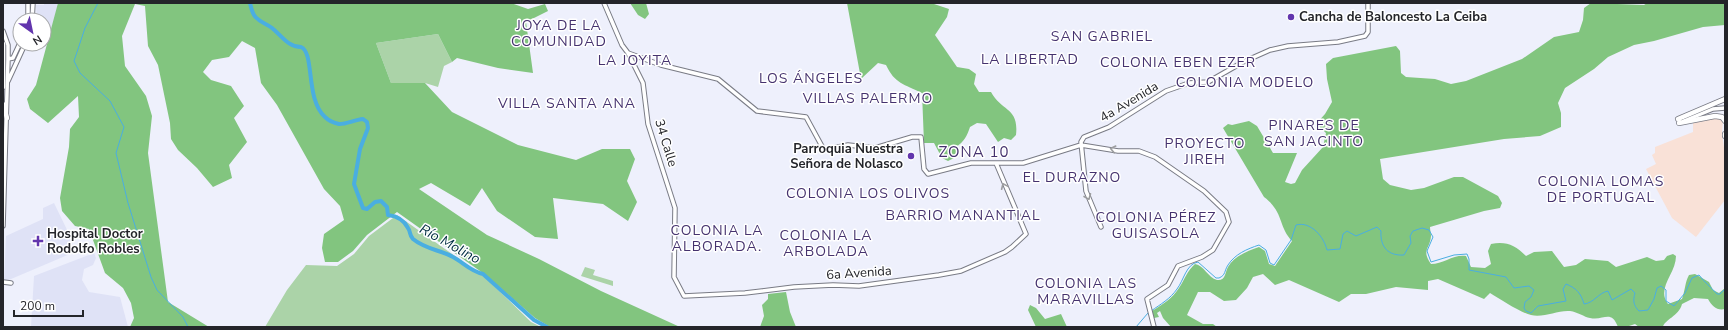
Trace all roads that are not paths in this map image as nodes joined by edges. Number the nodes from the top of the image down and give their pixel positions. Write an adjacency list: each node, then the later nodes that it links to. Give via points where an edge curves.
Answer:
1 (604, 3): 7 (street, 34 Calle)
2 (1368, 3): 19 (street, 4a Avenida, via 1368,34 1338,42 1270,50 1208,82 1189,83 1166,90 1109,127 1082,139)
3 (3, 31): 11 (street, via 8,45)
4 (3, 44): 12 (highway)
5 (18, 52): 9 (street)
6 (20, 52): 9 (street)
7 (628, 53): 8 (street); 10 (street, 34 Calle)
8 (634, 54): 10 (street); 20 (street, via 661,65 718,79 757,111 806,117 824,150 848,145 875,148 912,137 921,137 926,172 930,174 971,163)
9 (17, 56): 11 (street, via 12,60); 12 (street)
10 (631, 58): 25 (street, 34 Calle, via 643,83 648,124 675,208 674,277)
11 (8, 59): 12 (street)
12 (5, 86): 16 (street)
13 (1725, 99): 17 (highway)
14 (3, 104): 16 (highway)
15 (1725, 108): 17 (street, via 1713,109)
16 (7, 118): 21 (street)
17 (1678, 121): 18 (highway, via 1716,116 1722,116)
18 (1725, 121)
19 (1082, 145): 20 (street, via 1023,163); 22 (street, one-way to 22, via 1086,191); 26 (street, one-way to 19, via 1148,299 1168,285 1178,266 1207,254 1228,226 1228,216 1196,185 1155,157 1145,153)
20 (996, 163): 25 (street, 6a Avenida, one-way to 20, via 745,293 794,287 864,286 961,271 1004,252 1026,234)
21 (3, 226)
22 (1101, 227)
23 (3, 282): 24 (street)
24 (11, 283)
25 (683, 296)
26 (1154, 327)

